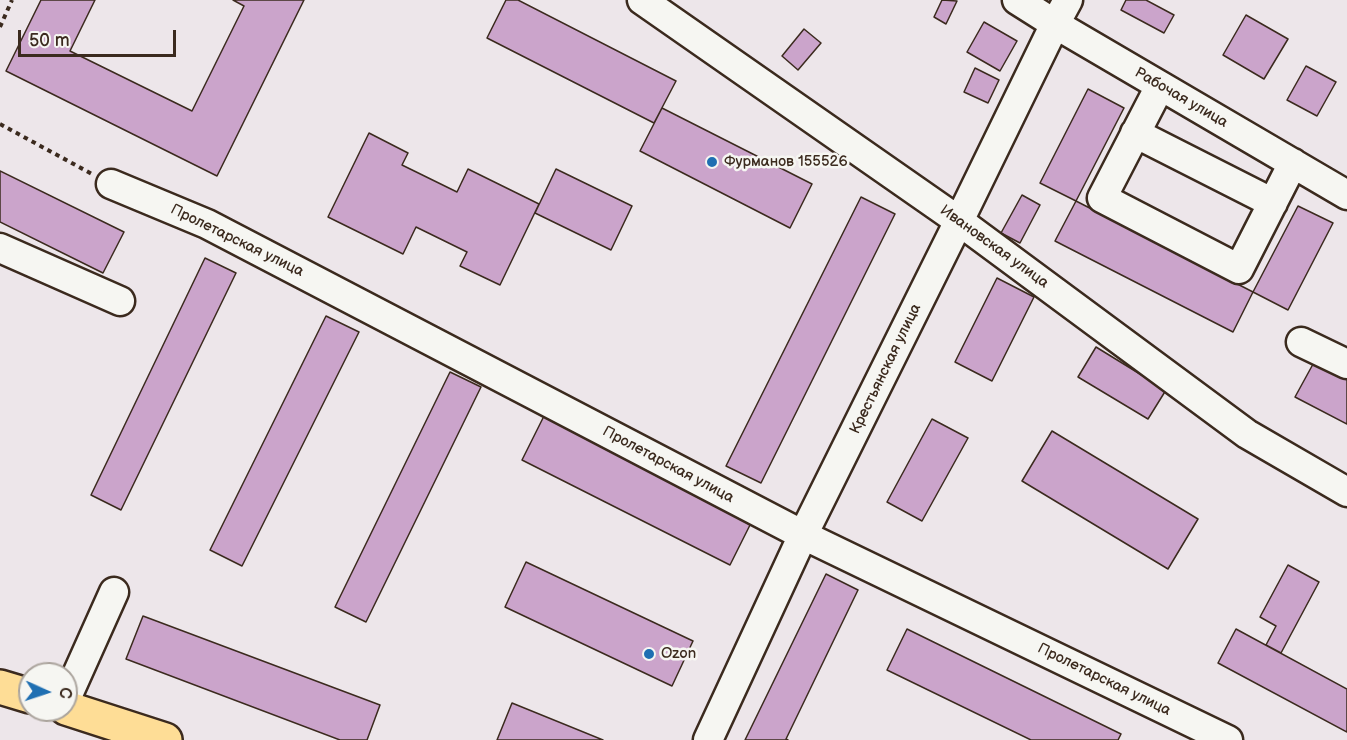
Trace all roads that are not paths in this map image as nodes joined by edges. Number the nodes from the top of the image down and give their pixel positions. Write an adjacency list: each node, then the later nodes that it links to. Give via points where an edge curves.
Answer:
1 (642, 0): 10 (street, Ивановская улица)
2 (1017, 0): 3 (street, Рабочая улица)
3 (1062, 12): 4 (street, Рабочая улица); 10 (street, Крестьянская улица)
4 (1160, 86): 5 (street); 6 (street, Рабочая улица)
5 (1135, 133): 9 (street); 9 (street, via 1102,198 1239,269)
6 (1293, 164): 8 (street, Рабочая улица); 9 (street)
7 (111, 184): 16 (street, Пролетарская улица, via 207,224)
8 (1347, 195)
9 (1273, 203)
10 (959, 221): 15 (street, Ивановская улица, via 1247,434); 16 (street, Крестьянская улица)
11 (0, 248): 12 (street)
12 (120, 301)
13 (1302, 342): 14 (street)
14 (1347, 364)
15 (1347, 492)
16 (803, 536): 23 (street, Крестьянская улица); 24 (street, Пролетарская улица)
17 (114, 592): 18 (street)
18 (78, 672)
19 (0, 687): 20 (main road)
20 (18, 692)
21 (78, 712): 22 (main road)
22 (165, 740)
23 (708, 740)
24 (1228, 740)

